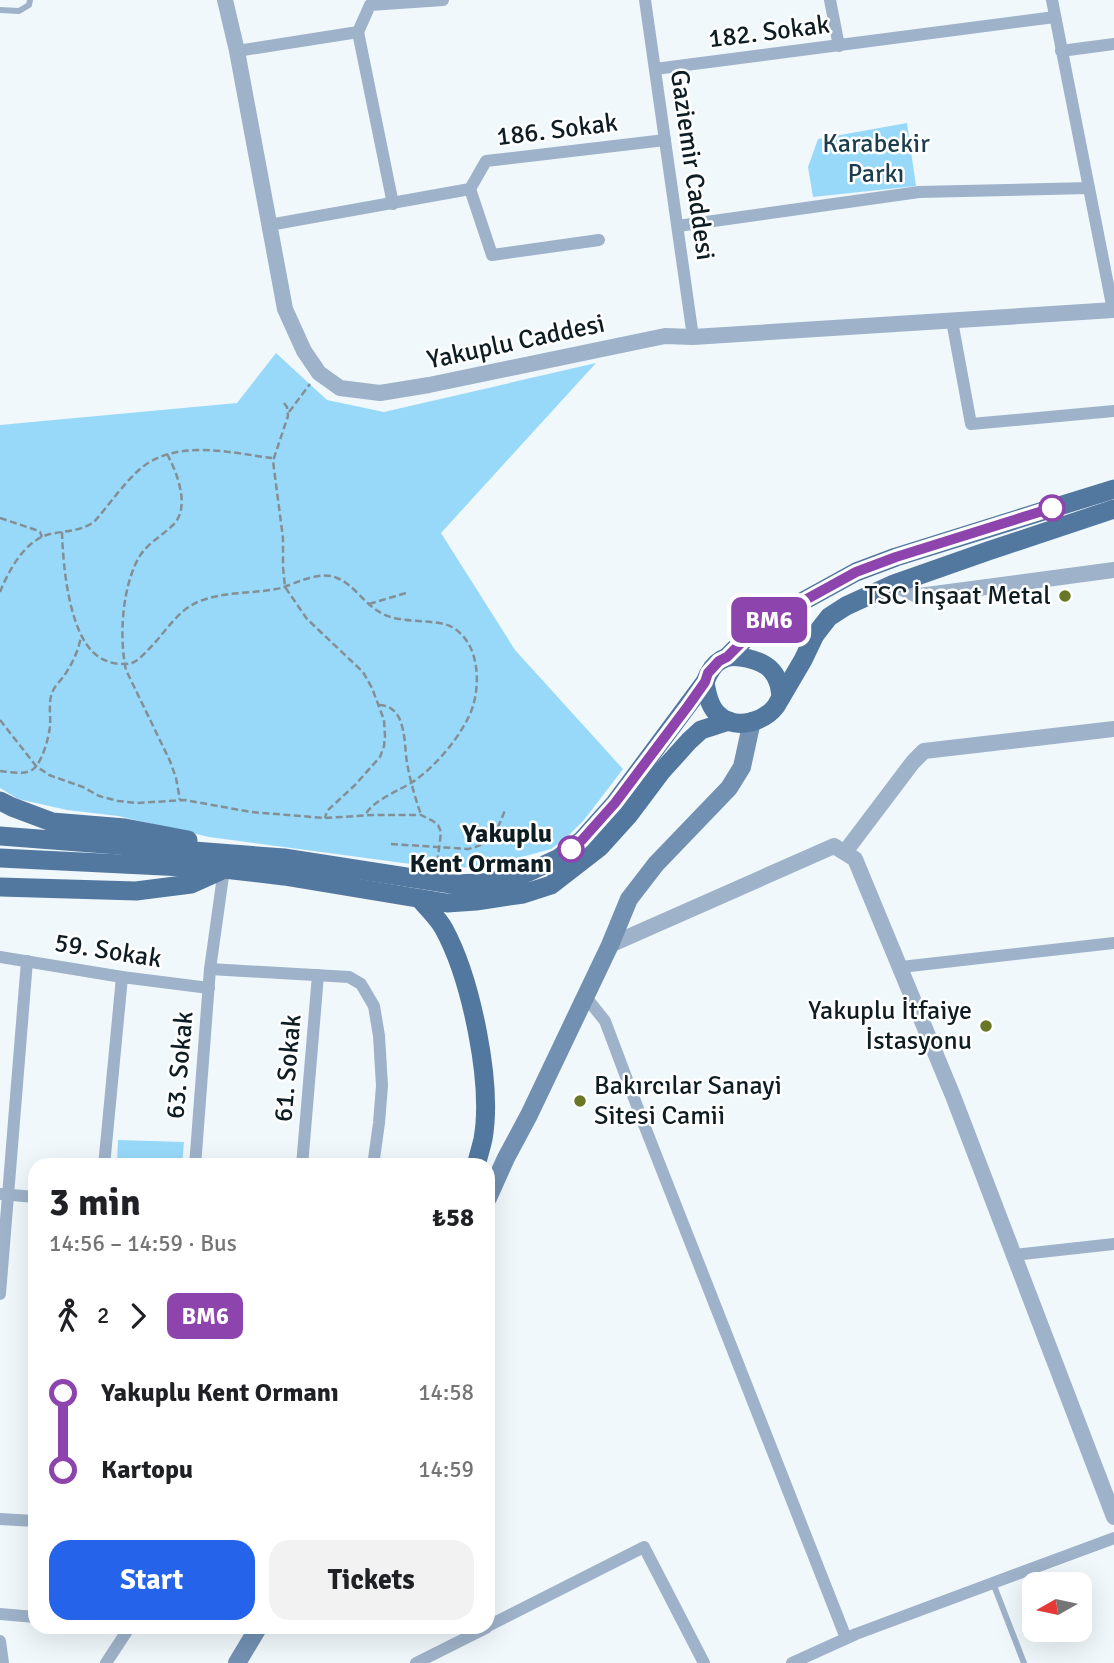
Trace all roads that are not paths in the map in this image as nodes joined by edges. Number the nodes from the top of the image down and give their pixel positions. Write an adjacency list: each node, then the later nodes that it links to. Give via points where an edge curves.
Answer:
1 (30, 0): 7 (lane, via 19,10)
2 (225, 0): 12 (street, Yakuplu Caddesi)
3 (443, 0): 9 (street, via 370,5)
4 (645, 0): 14 (street, Gaziemir Caddesi)
5 (831, 0): 11 (street)
6 (1052, 0): 8 (street)
7 (0, 10)
8 (1055, 17): 11 (street, 182. Sokak); 13 (street)
9 (358, 32): 12 (street); 18 (street)
10 (1114, 44): 13 (street)
11 (839, 46): 14 (street, 182. Sokak)
12 (237, 51): 19 (street, Yakuplu Caddesi)
13 (1061, 51): 16 (street)
14 (655, 69): 15 (street, Gaziemir Caddesi)
15 (665, 140): 17 (street, 186. Sokak, via 486,161); 20 (street, Gaziemir Caddesi)
16 (1089, 188): 20 (street, via 919,192); 22 (street)
17 (470, 189): 18 (street); 21 (street, via 492,254)
18 (393, 204): 19 (street)
19 (269, 225): 24 (street, Yakuplu Caddesi, via 285,309 319,373 340,388 380,393 664,336)
20 (678, 226): 24 (street, Gaziemir Caddesi)
21 (598, 240)
22 (1114, 310): 23 (street, Yakuplu Caddesi)
23 (952, 321): 24 (street, Yakuplu Caddesi); 25 (street, via 971,424)
24 (693, 337)
25 (1114, 411)
26 (1114, 489): 30 (main road, via 856,572 776,616)
27 (1114, 509): 29 (main road)
28 (1114, 570): 29 (street, via 919,596)
29 (894, 584): 32 (main road, via 829,617)
30 (727, 657): 31 (main road, via 708,673); 32 (main road, via 764,663 778,680)
31 (705, 682): 33 (main road, via 709,701); 39 (main road, via 582,840 559,858 518,877 451,884)
32 (781, 697): 34 (main road, via 772,711)
33 (729, 721): 34 (main road); 43 (main road, via 701,730 688,741 600,847 551,885 476,901)
34 (752, 721): 45 (main road, via 742,767 729,788 629,899)
35 (1114, 729): 38 (street, via 924,751)
36 (0, 801): 39 (main road, via 52,822 150,832)
37 (0, 836): 39 (main road)
38 (845, 852): 45 (street, via 834,846); 48 (street, via 855,859)
39 (240, 854)
40 (0, 859): 41 (main road)
41 (224, 869): 42 (main road, via 191,884 136,891); 43 (main road); 49 (street, 63. Sokak)
42 (0, 887)
43 (420, 899): 58 (main road, via 443,927 475,1020 485,1099)
44 (1114, 943): 48 (street)
45 (610, 944): 53 (main road)
46 (0, 957): 47 (street, 59. Sokak)
47 (27, 961): 51 (street, 59. Sokak); 60 (street)
48 (901, 967): 63 (street)
49 (210, 969): 50 (street); 52 (street, 63. Sokak)
50 (318, 975): 56 (street, 61. Sokak); 57 (street, via 349,977 361,984 374,1006 382,1086)
51 (122, 977): 52 (street, 59. Sokak); 54 (street)
52 (209, 988): 55 (street, 63. Sokak)
53 (585, 996): 59 (main road); 76 (street, via 605,1021)
54 (105, 1158)
55 (196, 1158)
56 (303, 1158)
57 (374, 1158)
58 (478, 1158)
59 (495, 1182)
60 (4, 1194): 61 (street); 64 (street)
61 (28, 1196)
62 (1114, 1244): 63 (street)
63 (1014, 1255): 65 (street)
64 (0, 1294)
65 (1114, 1517)
66 (0, 1519): 67 (street)
67 (28, 1521)
68 (1114, 1538): 69 (street)
69 (993, 1583): 76 (street); 84 (lane)
70 (0, 1614): 71 (street)
71 (28, 1617)
72 (495, 1623): 82 (street, via 644,1547)
73 (125, 1634): 79 (street)
74 (254, 1634): 80 (main road)
75 (473, 1634): 81 (street)
76 (846, 1638): 83 (street)
77 (0, 1641): 78 (street)
78 (3, 1663)
79 (106, 1663)
80 (237, 1663)
81 (416, 1663)
82 (704, 1663)
83 (792, 1663)
84 (1024, 1663)

